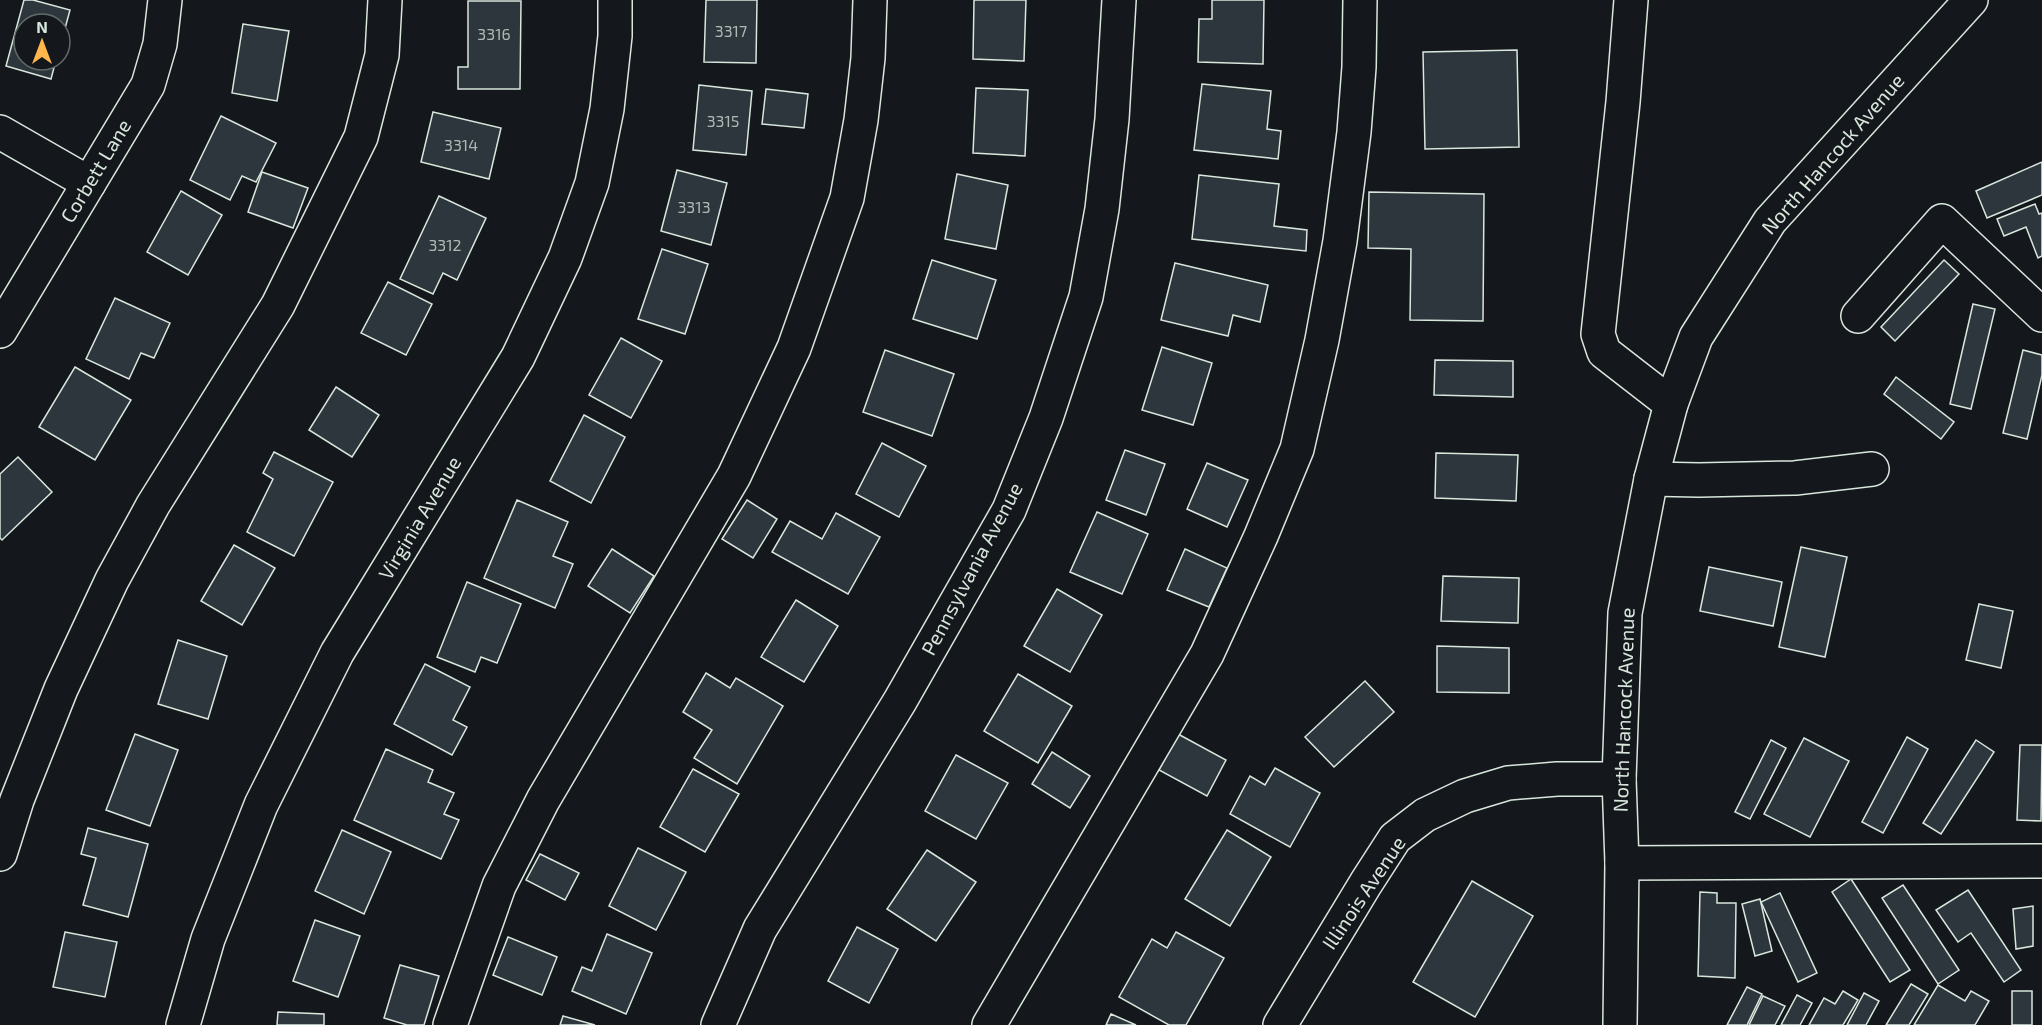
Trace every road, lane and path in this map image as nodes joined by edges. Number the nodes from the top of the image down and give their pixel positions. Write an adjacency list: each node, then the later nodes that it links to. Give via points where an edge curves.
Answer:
1 (165, 0): 10 (street, Corbett Lane, via 160,44 148,85)
2 (385, 0): 18 (street, via 382,55 361,137 278,305 153,505 112,580 61,689)
3 (615, 0): 21 (street, Virginia Avenue, via 607,109 592,183 565,258 518,357 338,653 261,805 208,939)
4 (870, 0): 22 (street, via 868,58 847,198 794,348 734,476 543,800 504,876)
5 (1119, 0): 23 (street, Pennsylvania Avenue, via 1102,209 1086,297 1046,418 1009,510 900,701 760,928)
6 (1360, 0): 24 (street, via 1356,100 1340,241 1297,449 1207,654)
7 (1631, 0): 14 (street, via 1598,334 1604,352)
8 (1971, 0): 14 (street, North Hancock Avenue, via 1770,221 1696,337)
9 (0, 132): 10 (street)
10 (89, 183): 13 (street, Corbett Lane)
11 (2042, 315): 12 (street, via 1942,221)
12 (1858, 316)
13 (0, 331)
14 (1671, 404): 16 (street, North Hancock Avenue)
15 (1872, 468): 16 (street, via 1795,478)
16 (1651, 479): 17 (street, North Hancock Avenue, via 1625,613)
17 (1619, 779): 20 (street, North Hancock Avenue); 25 (street, Illinois Avenue, via 1508,783 1465,796 1425,815 1395,838)
18 (0, 854)
19 (2042, 861): 20 (street)
20 (1622, 863): 26 (street, North Hancock Avenue)
21 (183, 1025)
22 (450, 1025)
23 (718, 1025)
24 (989, 1025)
25 (1280, 1025)
26 (1620, 1025)

